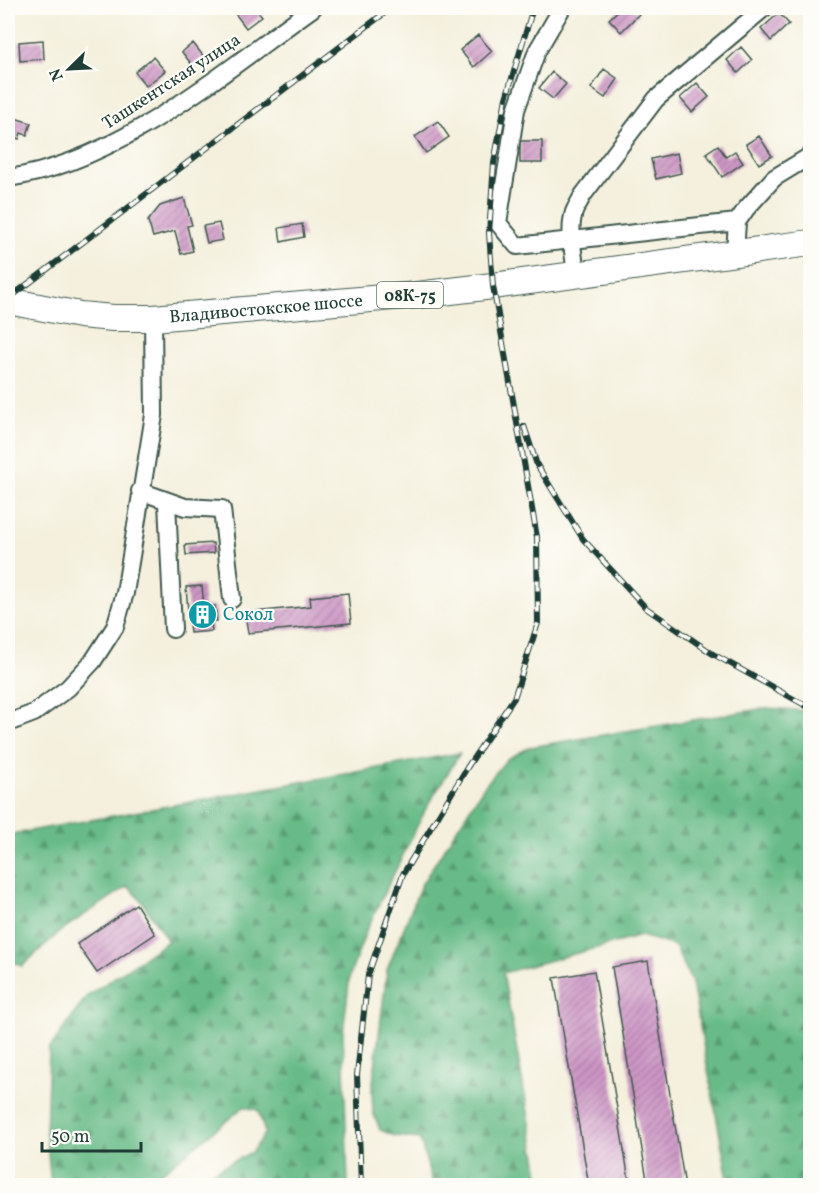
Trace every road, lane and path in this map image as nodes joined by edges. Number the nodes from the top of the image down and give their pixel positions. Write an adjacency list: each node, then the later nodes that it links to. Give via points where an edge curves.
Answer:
1 (313, 8): 5 (street, Ташкентская улица, via 177,105 117,141 54,168)
2 (562, 8): 7 (street, via 537,51 516,111 498,224 517,246)
3 (764, 8): 7 (street, via 656,99 583,195 574,212)
4 (810, 156): 6 (street, via 774,178)
5 (8, 178)
6 (736, 222): 7 (street); 9 (street)
7 (572, 241): 10 (street)
8 (810, 243): 9 (main road, Владивостокское шоссе / 08К-75)
9 (735, 252): 10 (main road, Владивостокское шоссе / 08К-75)
10 (576, 274): 12 (main road, Владивостокское шоссе / 08К-75, via 417,295)
11 (8, 301): 12 (main road, Владивостокское шоссе / 08К-75, via 80,315)
12 (153, 318): 13 (street, via 154,415)
13 (140, 491): 14 (street); 17 (street, via 125,593 115,627 93,661 68,688 34,713)
14 (167, 502): 15 (street, via 222,509); 16 (street)
15 (232, 599)
16 (173, 629)
17 (8, 723)

